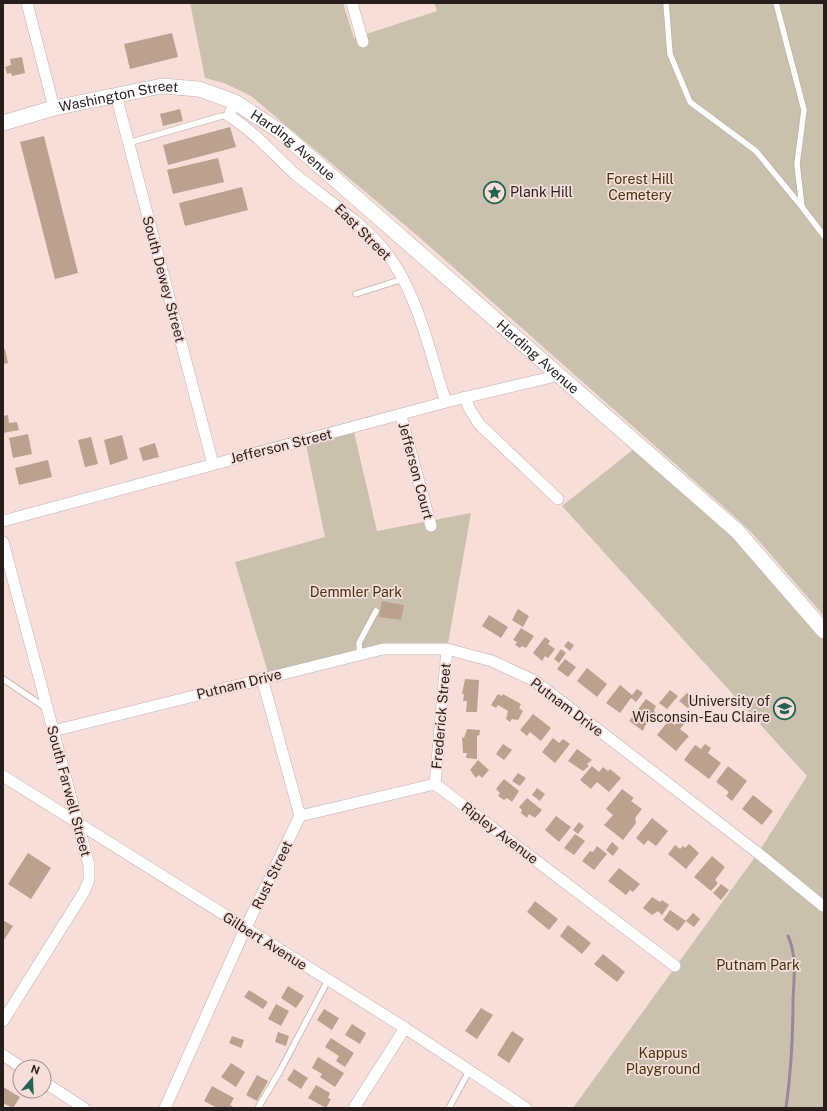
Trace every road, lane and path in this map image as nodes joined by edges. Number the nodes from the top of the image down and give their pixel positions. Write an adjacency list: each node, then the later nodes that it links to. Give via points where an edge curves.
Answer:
1 (27, 3): 8 (street)
2 (352, 3): 5 (street)
3 (666, 3): 12 (lane, via 670,54 690,102 756,151)
4 (776, 3): 12 (lane, via 804,110 797,164)
5 (363, 42)
6 (116, 95): 7 (main road, Washington Street, via 162,86 199,89); 8 (main road, Washington Street); 11 (street, South Dewey Street)
7 (235, 102): 9 (street); 16 (main road, Harding Avenue, via 281,132)
8 (54, 108): 10 (main road, Washington Street)
9 (229, 116): 11 (lane); 14 (street, East Street, via 366,232 384,250)
10 (3, 123)
11 (128, 143): 20 (street, South Dewey Street)
12 (802, 207): 13 (lane)
13 (824, 236)
14 (403, 280): 15 (lane); 18 (street, East Street, via 415,306)
15 (356, 294)
16 (560, 375): 17 (street, Jefferson Street); 26 (main road, Harding Avenue, via 737,531)
17 (465, 397): 18 (street, Jefferson Street); 21 (street, via 479,424)
18 (446, 402): 19 (street, Jefferson Street)
19 (401, 416): 20 (street, Jefferson Street); 23 (street, Jefferson Court)
20 (213, 464): 22 (street, Jefferson Street)
21 (558, 499)
22 (3, 521)
23 (431, 526)
24 (3, 542): 31 (street, South Farwell Street)
25 (376, 612): 28 (lane, via 359,643)
26 (824, 631)
27 (447, 649): 28 (street, Putnam Drive, via 384,650); 34 (street, Frederick Street); 37 (street, Putnam Drive, via 492,661 535,681)
28 (360, 655): 29 (street, Putnam Drive)
29 (262, 678): 32 (street, Putnam Drive); 35 (street)
30 (3, 679): 31 (lane)
31 (46, 708): 32 (street, South Farwell Street)
32 (53, 731): 36 (street, South Farwell Street)
33 (3, 776): 36 (street, Gilbert Avenue)
34 (435, 784): 35 (street); 39 (street, Ripley Avenue)
35 (300, 816): 38 (street, Rust Street)
36 (79, 823): 38 (street, Gilbert Avenue); 41 (street, South Farwell Street, via 89,865 89,880)
37 (823, 906)
38 (246, 929): 40 (street, Gilbert Avenue); 48 (street, Rust Street)
39 (675, 966)
40 (328, 980): 42 (street, Gilbert Avenue); 49 (lane)
41 (3, 1021)
42 (405, 1028): 45 (street, Gilbert Avenue); 50 (street)
43 (3, 1056): 44 (street)
44 (12, 1062)
45 (469, 1071): 51 (lane); 52 (street, Gilbert Avenue)
46 (52, 1087): 47 (street)
47 (84, 1108)
48 (165, 1108)
49 (258, 1108)
50 (354, 1108)
51 (449, 1108)
52 (526, 1108)

